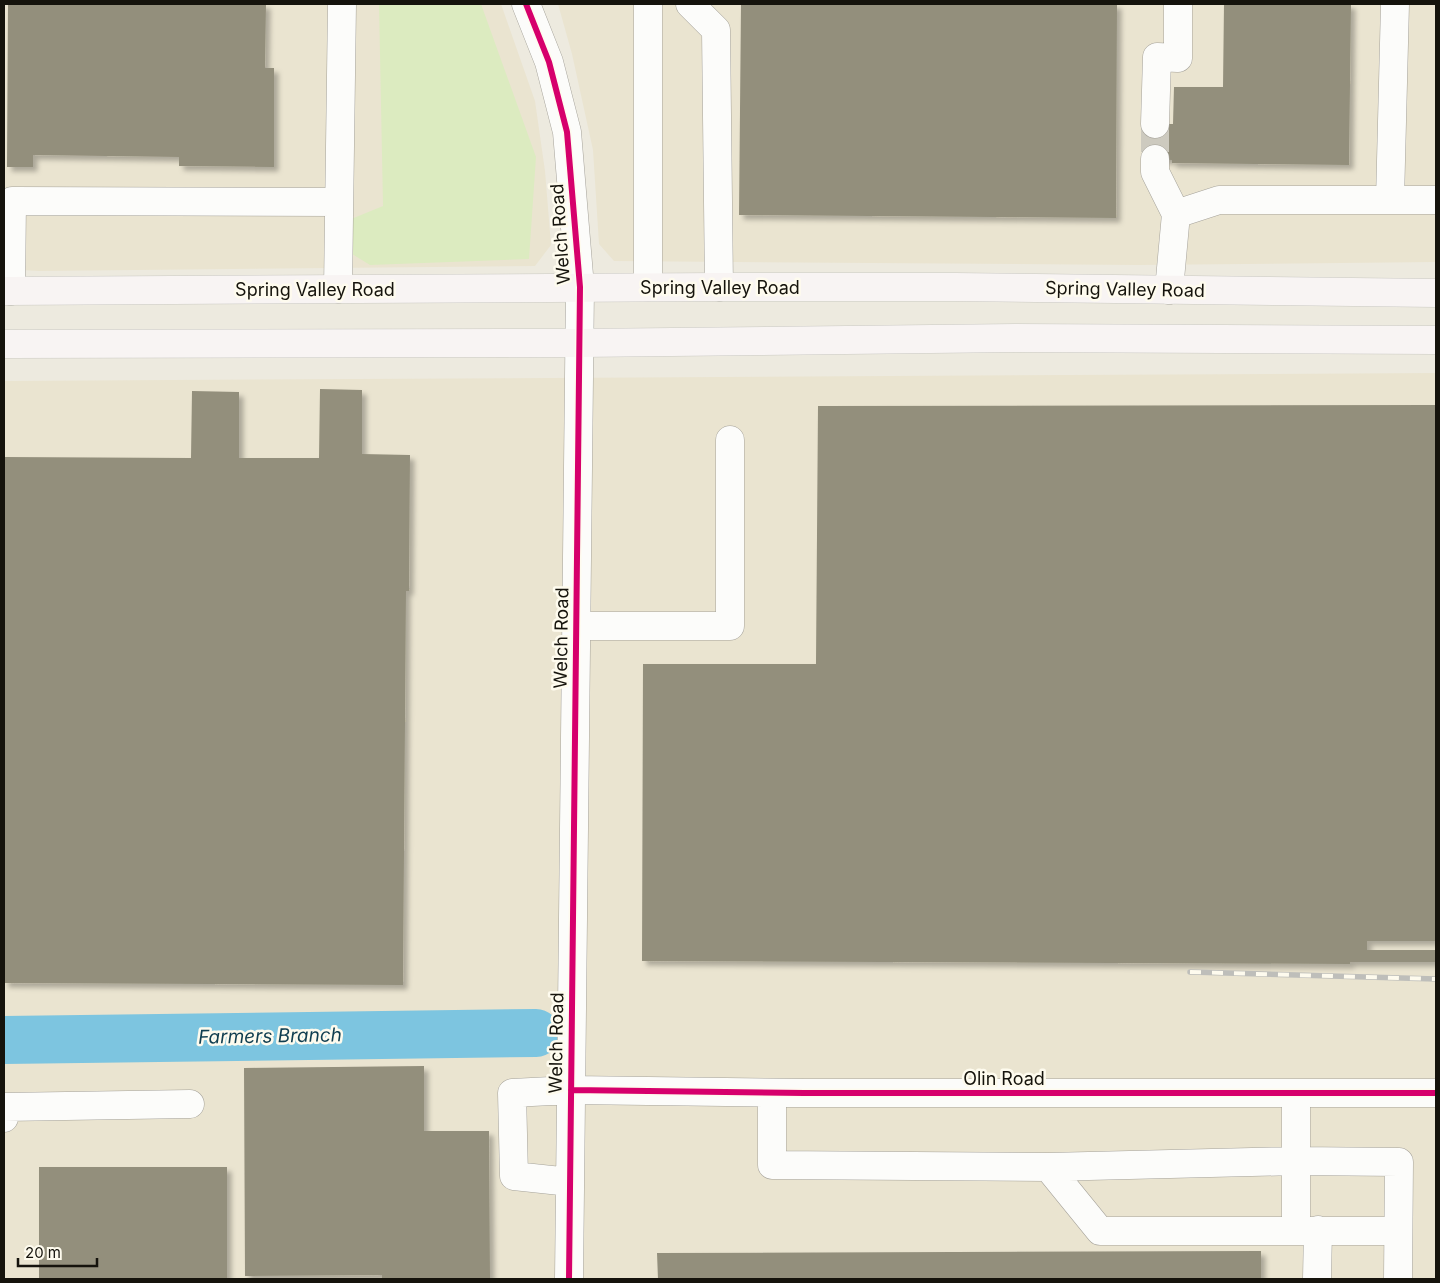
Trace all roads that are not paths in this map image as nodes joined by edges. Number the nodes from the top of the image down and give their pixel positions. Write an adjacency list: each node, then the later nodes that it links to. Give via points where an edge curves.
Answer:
1 (342, 4): 11 (street)
2 (526, 4): 13 (street, Welch Road, via 549,62 568,132)
3 (648, 4): 14 (street)
4 (690, 4): 15 (street, via 716,30)
5 (1178, 4): 7 (street, via 1178,58 1157,57)
6 (1395, 4): 9 (street)
7 (1155, 124)
8 (1155, 159): 12 (street, via 1155,172)
9 (1390, 200): 10 (street); 12 (street, via 1219,200)
10 (1436, 200)
11 (339, 202): 16 (street); 18 (street, via 12,201)
12 (1176, 214): 17 (street)
13 (580, 287): 14 (main road, Spring Valley Road); 16 (main road, Spring Valley Road); 21 (street, Welch Road)
14 (648, 287): 15 (main road, Spring Valley Road)
15 (719, 287): 17 (main road, Spring Valley Road)
16 (338, 289): 18 (main road, Spring Valley Road)
17 (1169, 290): 19 (main road, Spring Valley Road)
18 (8, 291)
19 (1436, 293)
20 (1436, 340): 21 (main road, via 1015,338)
21 (580, 342): 22 (main road); 24 (street, Welch Road)
22 (4, 344)
23 (730, 440): 24 (street, via 730,626)
24 (577, 626): 25 (street, Welch Road)
25 (571, 1090): 26 (street, Olin Road); 33 (street, Welch Road); 33 (street, Olin Road, via 512,1093 514,1176)
26 (772, 1093): 27 (street, Olin Road); 32 (street, via 772,1165)
27 (1296, 1093): 28 (street, Olin Road); 31 (street)
28 (1436, 1093)
29 (190, 1104): 30 (street, via 4,1107)
30 (4, 1118)
31 (1296, 1161): 32 (street); 34 (street); 35 (street, via 1399,1162)
32 (1048, 1166): 34 (street, via 1100,1231)
33 (570, 1182): 36 (street, Welch Road)
34 (1307, 1230): 35 (street); 37 (street)
35 (1398, 1231): 38 (street)
36 (569, 1279)
37 (1317, 1279)
38 (1398, 1279)

